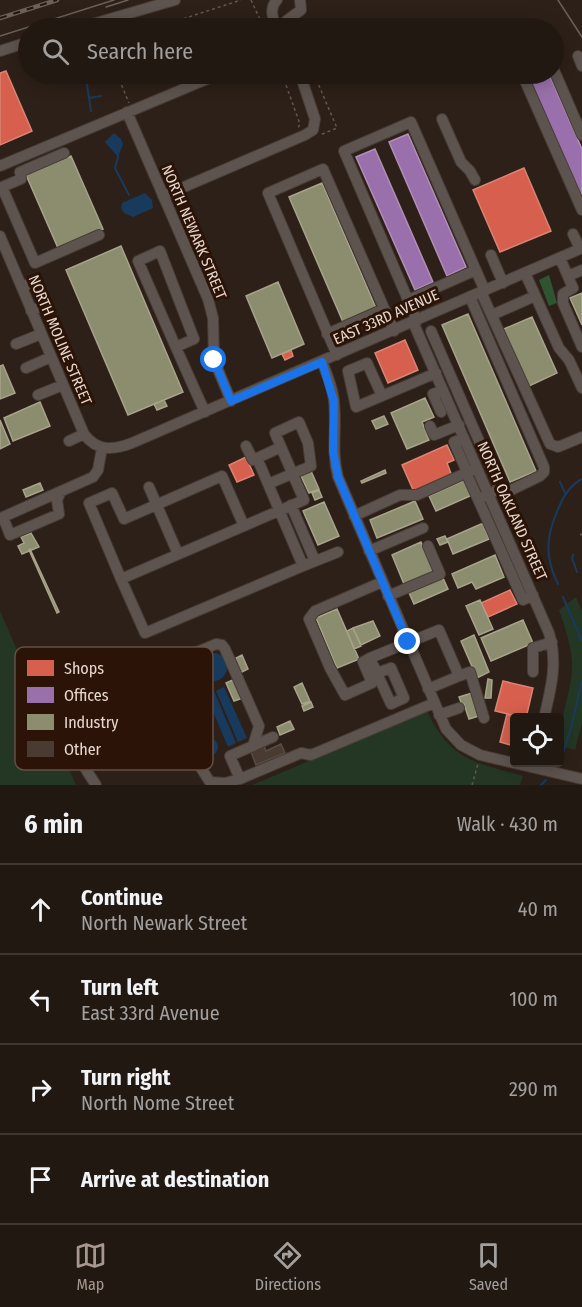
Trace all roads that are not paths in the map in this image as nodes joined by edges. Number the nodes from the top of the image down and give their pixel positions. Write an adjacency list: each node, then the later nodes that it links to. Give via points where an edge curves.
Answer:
1 (176, 0): 4 (street)
2 (277, 0): 5 (street)
3 (300, 0): 6 (street, via 301,10)
4 (114, 18)
5 (273, 18)
6 (290, 18)
7 (18, 45): 8 (street)
8 (0, 51)
9 (195, 84): 13 (street)
10 (303, 84): 19 (street, via 315,119 313,130)
11 (526, 84): 21 (street)
12 (560, 84): 15 (street)
13 (127, 112): 17 (street); 19 (street, NORTH NEWARK STREET)
14 (442, 119): 18 (street, via 461,162)
15 (582, 135)
16 (64, 153): 20 (street, via 20,172 21,179 2,187)
17 (0, 166)
18 (475, 180)
19 (163, 196): 66 (street, NORTH NEWARK STREET, via 208,299 213,318 213,357)
20 (4, 204): 26 (street)
21 (582, 210)
22 (573, 234): 25 (street)
23 (99, 235): 26 (street, via 35,263)
24 (0, 236): 28 (street, NORTH MOLINE STREET)
25 (581, 249): 29 (street, EAST 33RD AVENUE)
26 (29, 250): 28 (street)
27 (491, 255): 35 (street)
28 (9, 258): 36 (street, NORTH MOLINE STREET)
29 (560, 258): 32 (street, EAST 33RD AVENUE); 33 (street)
30 (476, 270): 37 (street); 40 (street); 40 (street, NORTH OAKLAND STREET, via 411,122 344,151)
31 (582, 270): 33 (street)
32 (525, 273): 35 (street, EAST 33RD AVENUE); 38 (street)
33 (568, 276): 52 (street, via 573,288 563,294 563,303)
34 (33, 281): 36 (street)
35 (503, 283): 37 (street, EAST 33RD AVENUE)
36 (22, 288): 43 (street, NORTH MOLINE STREET)
37 (483, 291): 39 (street, EAST 33RD AVENUE); 44 (street)
38 (535, 296): 44 (street); 61 (street)
39 (470, 297): 45 (street, EAST 33RD AVENUE); 84 (street, via 544,467 540,476 507,492)
40 (408, 300): 45 (street, NORTH OAKLAND STREET)
41 (44, 305): 43 (street)
42 (384, 309): 46 (street); 49 (street); 49 (street, via 323,169 268,193)
43 (31, 311): 48 (street, NORTH MOLINE STREET)
44 (492, 315): 73 (street, via 550,444 558,447)
45 (415, 321): 46 (street, EAST 33RD AVENUE); 54 (street, NORTH OAKLAND STREET)
46 (394, 331): 55 (street, EAST 33RD AVENUE)
47 (431, 331): 53 (street)
48 (41, 334): 50 (street); 56 (street, NORTH MOLINE STREET)
49 (327, 334): 55 (street)
50 (16, 344)
51 (176, 347): 51 (street, via 138,261 160,251 194,339); 68 (street)
52 (582, 347)
53 (439, 349): 54 (street); 62 (street)
54 (427, 354): 59 (street, NORTH OAKLAND STREET)
55 (337, 355): 57 (street, EAST 33RD AVENUE)
56 (51, 357): 58 (street); 60 (street, NORTH MOLINE STREET)
57 (322, 362): 66 (street, EAST 33RD AVENUE); 91 (street, via 334,402 336,468)
58 (26, 368)
59 (436, 373): 63 (street, NORTH OAKLAND STREET); 65 (street)
60 (63, 386): 64 (street); 72 (street, NORTH MOLINE STREET)
61 (582, 388)
62 (456, 389): 63 (street); 70 (street)
63 (444, 392): 67 (street, via 433,394); 71 (street, NORTH OAKLAND STREET)
64 (38, 395)
65 (382, 396)
66 (231, 401): 68 (street, EAST 33RD AVENUE)
67 (441, 411)
68 (205, 412): 77 (street, EAST 33RD AVENUE, via 126,446)
69 (430, 426): 71 (street, via 434,435)
70 (474, 429): 71 (street); 79 (street)
71 (462, 432): 80 (street, NORTH OAKLAND STREET)
72 (84, 434): 74 (street); 77 (street, NORTH MOLINE STREET)
73 (582, 437)
74 (69, 441)
75 (246, 446): 78 (street, via 253,460)
76 (281, 447): 78 (street); 81 (street); 81 (street, via 275,433 299,422 308,443 311,466)
77 (102, 448): 85 (street, via 93,477)
78 (257, 458): 82 (street)
79 (491, 468): 80 (street); 84 (street)
80 (473, 473): 86 (street, NORTH OAKLAND STREET); 87 (street); 91 (street, via 417,495 400,495)
81 (293, 474): 82 (street); 89 (street, via 304,500)
82 (268, 484): 90 (street)
83 (149, 487): 88 (street)
84 (500, 489): 86 (street)
85 (61, 491): 85 (street, via 3,517 10,535 59,514 57,500)
86 (488, 494): 87 (street); 102 (street, NORTH OAKLAND STREET)
87 (478, 499): 102 (street, via 523,600)
88 (157, 505): 92 (street, via 222,476); 97 (street); 100 (street, via 124,519 112,492 89,503)
89 (291, 505): 90 (street); 98 (street)
90 (279, 510): 92 (street); 99 (street)
91 (354, 516): 95 (street)
92 (244, 526): 97 (street)
93 (423, 528): 95 (street)
94 (428, 546): 103 (street, via 440,574)
95 (369, 551): 101 (street)
96 (338, 552): 98 (street)
97 (178, 554): 100 (street)
98 (315, 561): 99 (street)
99 (303, 566): 100 (street, via 145,633)
100 (121, 579)
101 (382, 582): 103 (street); 107 (street, via 315,611 309,619 345,695 372,684 363,662)
102 (533, 595): 105 (street, NORTH OAKLAND STREET)
103 (388, 596): 104 (street)
104 (408, 642): 107 (street); 110 (street, via 439,630); 111 (street)
105 (552, 642): 108 (street, via 533,648); 114 (street, NORTH OAKLAND STREET, via 554,673)
106 (209, 647): 118 (street, via 216,644 225,649 259,726)
107 (370, 658): 109 (street)
108 (533, 672)
109 (377, 673)
110 (459, 676): 111 (street); 116 (street, via 470,672)
111 (428, 690): 112 (street)
112 (434, 703): 115 (street); 123 (street, via 311,755 301,753)
113 (459, 708): 115 (street)
114 (545, 713)
115 (439, 715): 119 (street, via 451,736 464,747)
116 (484, 718)
117 (273, 738): 118 (street)
118 (253, 747): 123 (street, via 230,756)
119 (510, 760)
120 (537, 767): 124 (street)
121 (86, 770): 126 (street)
122 (201, 770): 125 (street)
123 (240, 779): 125 (street)
124 (582, 779)
125 (209, 784)
126 (96, 785)

